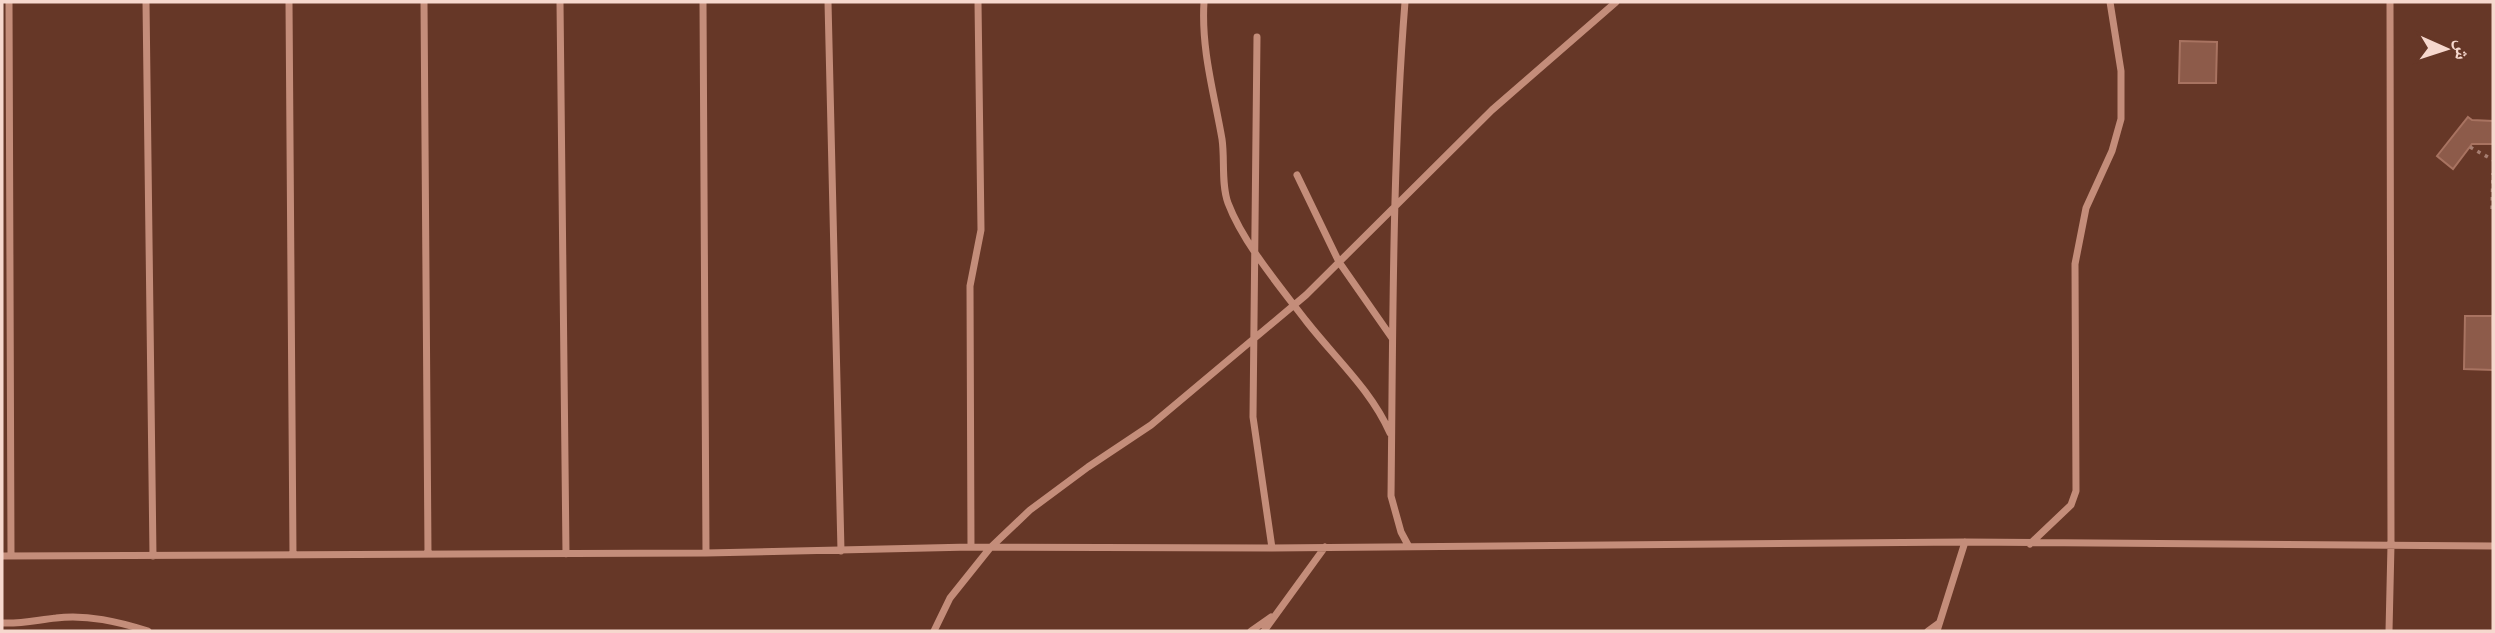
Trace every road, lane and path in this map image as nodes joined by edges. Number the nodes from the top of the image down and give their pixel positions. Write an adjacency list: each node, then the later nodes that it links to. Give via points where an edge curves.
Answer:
1 (9, 2): 42 (street)
2 (146, 2): 43 (street)
3 (289, 2): 40 (street)
4 (424, 2): 38 (street)
5 (560, 2): 39 (street)
6 (703, 2): 37 (street)
7 (828, 2): 36 (street)
8 (978, 2): 31 (street, via 981,230 970,286)
9 (1203, 2): 21 (street, via 1227,201)
10 (1405, 2): 19 (street)
11 (1616, 2): 19 (street, via 1492,110)
12 (2110, 2): 28 (street, via 2121,71 2121,119 2112,152 2086,208 2075,264 2076,491 2071,505)
13 (2389, 2): 30 (street)
14 (1257, 37): 21 (street)
15 (2470, 147): 16 (path)
16 (2493, 160)
17 (2493, 173): 20 (path)
18 (1297, 175): 22 (street)
19 (1396, 206): 22 (street); 25 (street)
20 (2492, 209)
21 (1255, 253): 23 (street); 24 (street)
22 (1339, 262): 23 (street); 25 (street)
23 (1294, 305): 24 (street); 26 (street, via 1381,412)
24 (1255, 338): 34 (street, via 1151,425 1030,510); 35 (street, via 1253,417)
25 (1392, 338): 26 (street)
26 (1392, 437): 29 (street, via 1391,496)
27 (1965, 542): 28 (street); 29 (street); 45 (street)
28 (2030, 544): 30 (street)
29 (1408, 545): 32 (street)
30 (2391, 545): 33 (street); 53 (street)
31 (971, 547): 34 (street); 36 (street)
32 (1325, 547): 35 (street); 44 (street)
33 (2493, 547)
34 (990, 548): 35 (street); 48 (street, via 950,598)
35 (1272, 548)
36 (841, 551): 37 (street)
37 (706, 553): 39 (street)
38 (428, 554): 39 (street); 40 (street)
39 (566, 554)
40 (293, 555): 43 (street)
41 (2, 556): 42 (street)
42 (11, 556): 43 (street)
43 (153, 556)
44 (1277, 613): 49 (street); 50 (street)
45 (1940, 622): 51 (street); 52 (street)
46 (2, 624): 47 (street, via 95,618)
47 (147, 631)
48 (934, 631)
49 (1251, 631)
50 (1264, 631)
51 (1928, 631)
52 (1937, 631)
53 (2389, 631)

